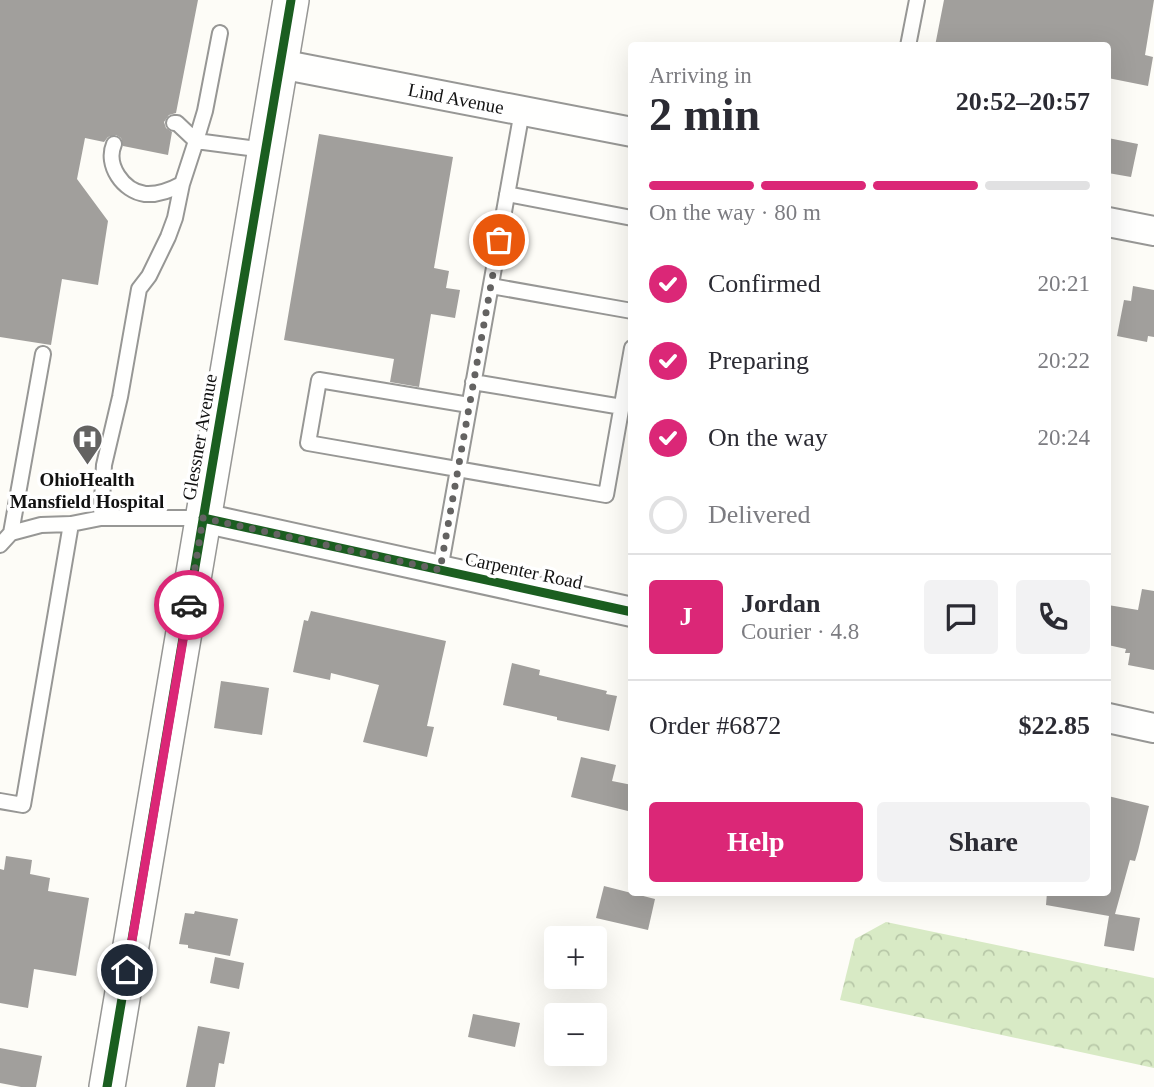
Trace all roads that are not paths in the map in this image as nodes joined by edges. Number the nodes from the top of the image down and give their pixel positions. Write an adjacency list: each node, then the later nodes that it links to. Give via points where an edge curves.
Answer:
1 (291, 0): 5 (street, Glessner Avenue)
2 (917, 0): 4 (lane)
3 (220, 33): 9 (lane)
4 (909, 42)
5 (280, 64): 6 (street, Lind Avenue); 11 (street, Glessner Avenue)
6 (522, 111): 8 (street, Lind Avenue); 13 (lane)
7 (174, 123): 9 (lane)
8 (628, 131)
9 (196, 141): 11 (lane); 12 (lane)
10 (114, 144): 12 (lane, via 116,175 131,188 144,194 168,192)
11 (265, 150): 26 (street, Glessner Avenue)
12 (183, 184): 25 (lane, via 168,237 139,289 104,465)
13 (507, 194): 14 (lane); 17 (lane)
14 (628, 217)
15 (1111, 223): 16 (street)
16 (1154, 230)
17 (491, 286): 18 (lane); 21 (lane)
18 (628, 310)
19 (43, 354): 28 (lane)
20 (628, 372): 23 (lane)
21 (473, 382): 22 (lane); 23 (lane)
22 (469, 405): 24 (lane); 24 (lane, via 319,380 308,443)
23 (622, 407): 24 (lane, via 606,495)
24 (458, 470): 30 (lane)
25 (101, 518): 26 (lane); 27 (lane)
26 (203, 518): 30 (street, Carpenter Road); 35 (street, Glessner Avenue)
27 (71, 524): 28 (lane); 34 (lane, via 23,805)
28 (11, 533): 29 (lane)
29 (0, 545)
30 (440, 570): 31 (street, Carpenter Road)
31 (628, 611)
32 (1111, 719): 33 (street)
33 (1154, 728)
34 (0, 801)
35 (107, 1087)

